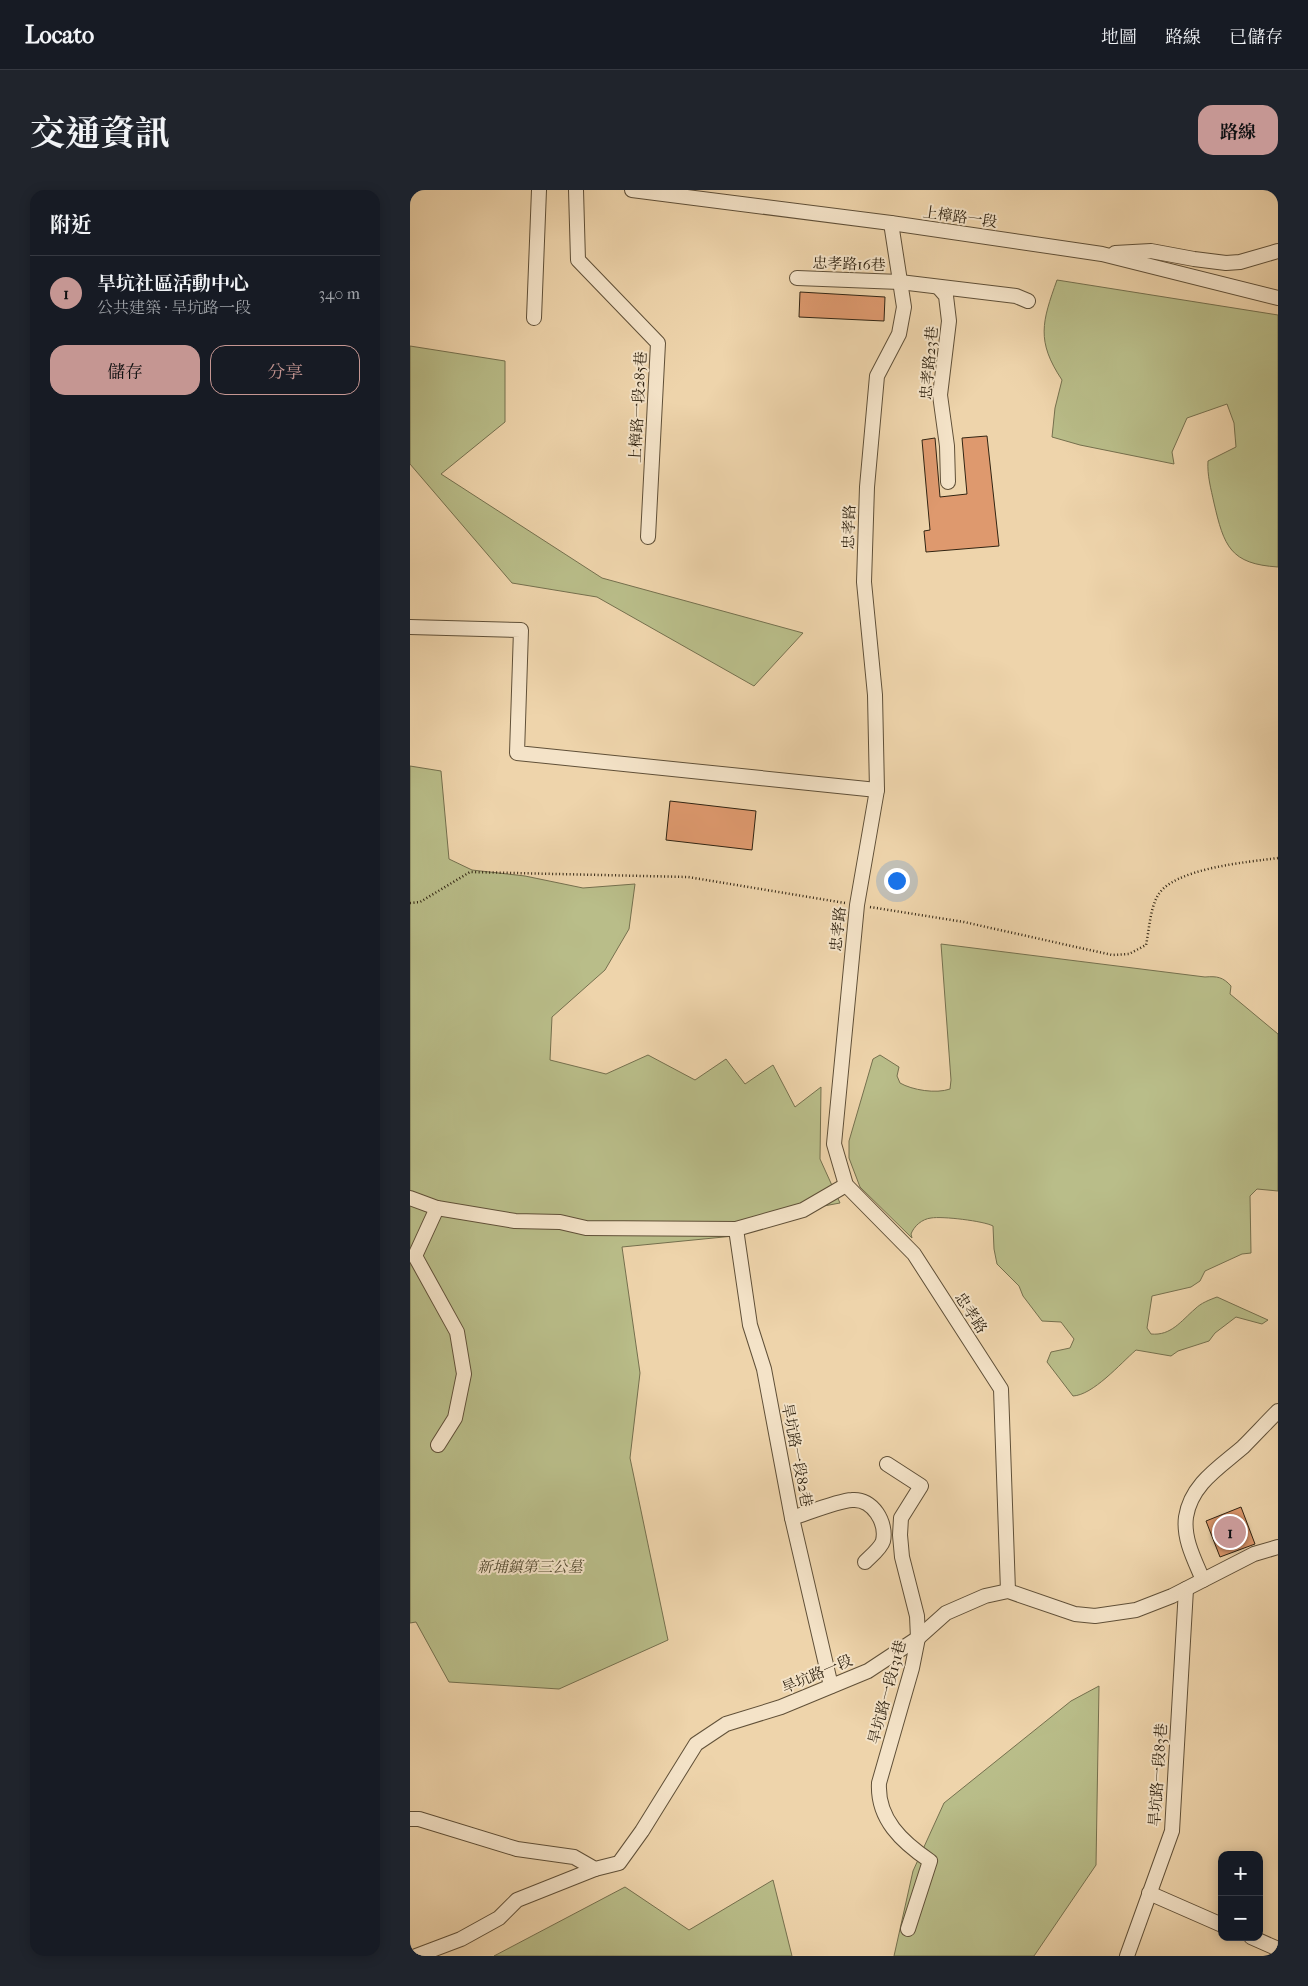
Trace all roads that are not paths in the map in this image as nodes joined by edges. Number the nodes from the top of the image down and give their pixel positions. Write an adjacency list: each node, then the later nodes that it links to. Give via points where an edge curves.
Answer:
1 (539, 190): 12 (street)
2 (576, 190): 14 (street, 上樟路一段285巷, via 578,260 658,343)
3 (632, 190): 4 (street, 上樟路一段)
4 (891, 223): 6 (street, 上樟路一段); 8 (street, 忠孝路)
5 (1278, 251): 6 (street, via 1226,263 1151,251)
6 (1102, 254): 10 (street, 上樟路一段)
7 (797, 278): 8 (street, 忠孝路16巷)
8 (900, 282): 9 (street); 16 (street, 忠孝路, via 904,307 899,334 877,376 867,487 864,582 875,695)
9 (939, 288): 11 (street, via 1016,296); 13 (street, 忠孝路23巷, via 946,296 949,321 940,395)
10 (1278, 298)
11 (1028, 301)
12 (534, 318)
13 (948, 482)
14 (648, 537)
15 (410, 627): 16 (street, via 521,630 517,753)
16 (877, 790): 17 (street, 忠孝路, via 857,905 834,1144)
17 (846, 1185): 20 (street, via 804,1210); 29 (street, 忠孝路, via 914,1254 1002,1389)
18 (410, 1198): 19 (street)
19 (438, 1208): 20 (street, via 515,1221 560,1222 586,1228); 22 (street, via 415,1256 457,1332 464,1374 455,1418)
20 (736, 1229): 24 (street, 旱坑路一段82巷, via 750,1325 764,1369)
21 (1278, 1411): 27 (street, via 1243,1447 1207,1476 1195,1493 1186,1518 1189,1545)
22 (438, 1445)
23 (887, 1464): 30 (street, 旱坑路一段131巷, via 921,1486 901,1518 900,1535 902,1557 917,1616)
24 (792, 1518): 26 (street, via 853,1500 867,1503 876,1511 884,1529 882,1543); 31 (street, 旱坑路一段82巷)
25 (1278, 1547): 27 (street, via 1254,1554)
26 (865, 1562)
27 (1203, 1580): 28 (street)
28 (1186, 1589): 29 (street, via 1136,1610 1096,1616 1075,1614); 34 (street, 旱坑路一段83巷, via 1172,1831)
29 (1008, 1591): 30 (street, 旱坑路一段, via 986,1596 946,1613)
30 (918, 1638): 31 (street, 旱坑路一段, via 868,1671); 36 (street, 旱坑路一段131巷, via 878,1794 882,1811 893,1829 930,1861)
31 (831, 1686): 33 (street, 旱坑路一段, via 781,1707 726,1724 696,1744 619,1863)
32 (410, 1819): 33 (street, via 517,1849 574,1857)
33 (595, 1869): 39 (street, 旱坑路一段, via 517,1900 498,1918 461,1939)
34 (1149, 1893): 35 (street); 40 (street, 旱坑路一段83巷)
35 (1218, 1923)
36 (908, 1929)
37 (1260, 1941): 38 (street)
38 (1278, 1949)
39 (416, 1956)
40 (1127, 1956)

